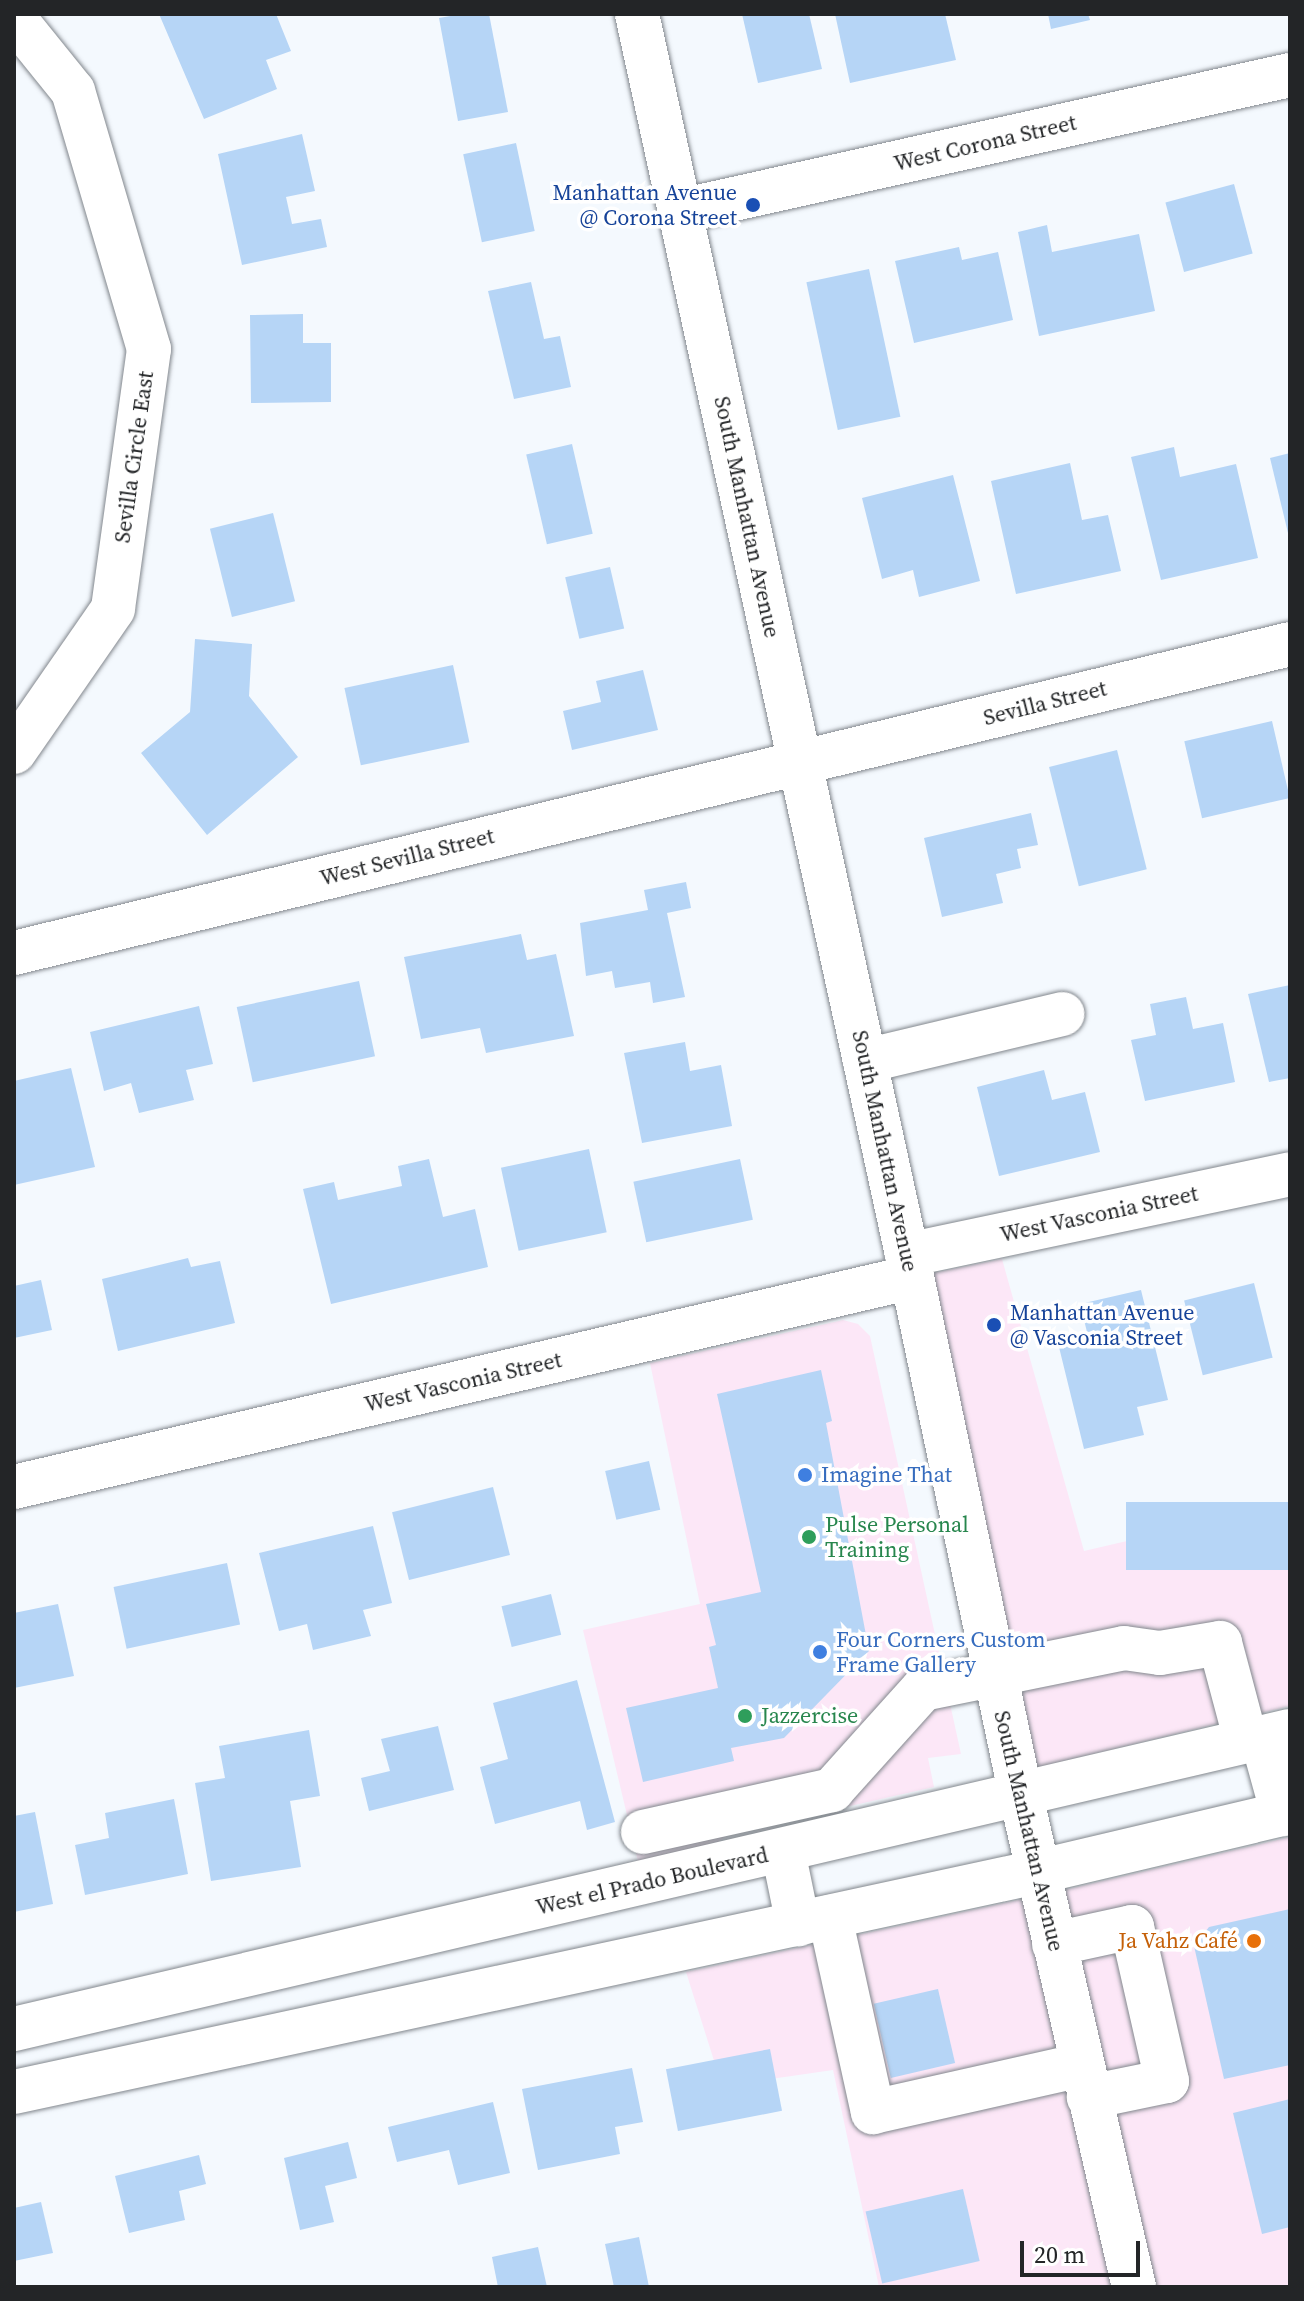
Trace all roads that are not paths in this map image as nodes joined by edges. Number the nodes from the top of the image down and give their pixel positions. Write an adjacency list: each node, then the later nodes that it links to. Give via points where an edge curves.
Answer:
1 (637, 14): 4 (street, South Manhattan Avenue)
2 (14, 18): 6 (street, Sevilla Circle East, via 73,91 149,349 113,609)
3 (1290, 75): 4 (street, West Corona Street)
4 (680, 211): 7 (street, South Manhattan Avenue)
5 (1290, 644): 7 (street, Sevilla Street)
6 (14, 752)
7 (801, 762): 8 (street, West Sevilla Street); 10 (street, South Manhattan Avenue)
8 (14, 953)
9 (1062, 1014): 10 (street)
10 (865, 1061): 12 (street, South Manhattan Avenue)
11 (1290, 1174): 12 (street, West Vasconia Street)
12 (910, 1266): 13 (street, West Vasconia Street); 14 (street, South Manhattan Avenue)
13 (14, 1487)
14 (995, 1675): 15 (street, via 1124,1648 1160,1653 1220,1643); 16 (street, via 923,1689); 17 (street, South Manhattan Avenue)
15 (1266, 1737): 17 (street, West el Prado Boulevard); 18 (street)
16 (832, 1790): 19 (street); 20 (street)
17 (1021, 1796): 20 (street, West el Prado Boulevard); 22 (street, South Manhattan Avenue)
18 (1287, 1813): 22 (street)
19 (643, 1832)
20 (842, 1837): 21 (street, West el Prado Boulevard)
21 (783, 1851): 23 (street); 25 (street, West el Prado Boulevard)
22 (1037, 1872): 23 (street); 24 (street, South Manhattan Avenue)
23 (814, 1920): 27 (street); 28 (street, via 873,2112)
24 (1054, 1944): 28 (street, South Manhattan Avenue); 28 (street, via 1132,1927 1167,2081)
25 (172, 1992): 26 (street, West el Prado Boulevard); 27 (street)
26 (14, 2029)
27 (185, 2056): 29 (street)
28 (1086, 2081): 30 (street, South Manhattan Avenue)
29 (14, 2092)
30 (1134, 2287)

